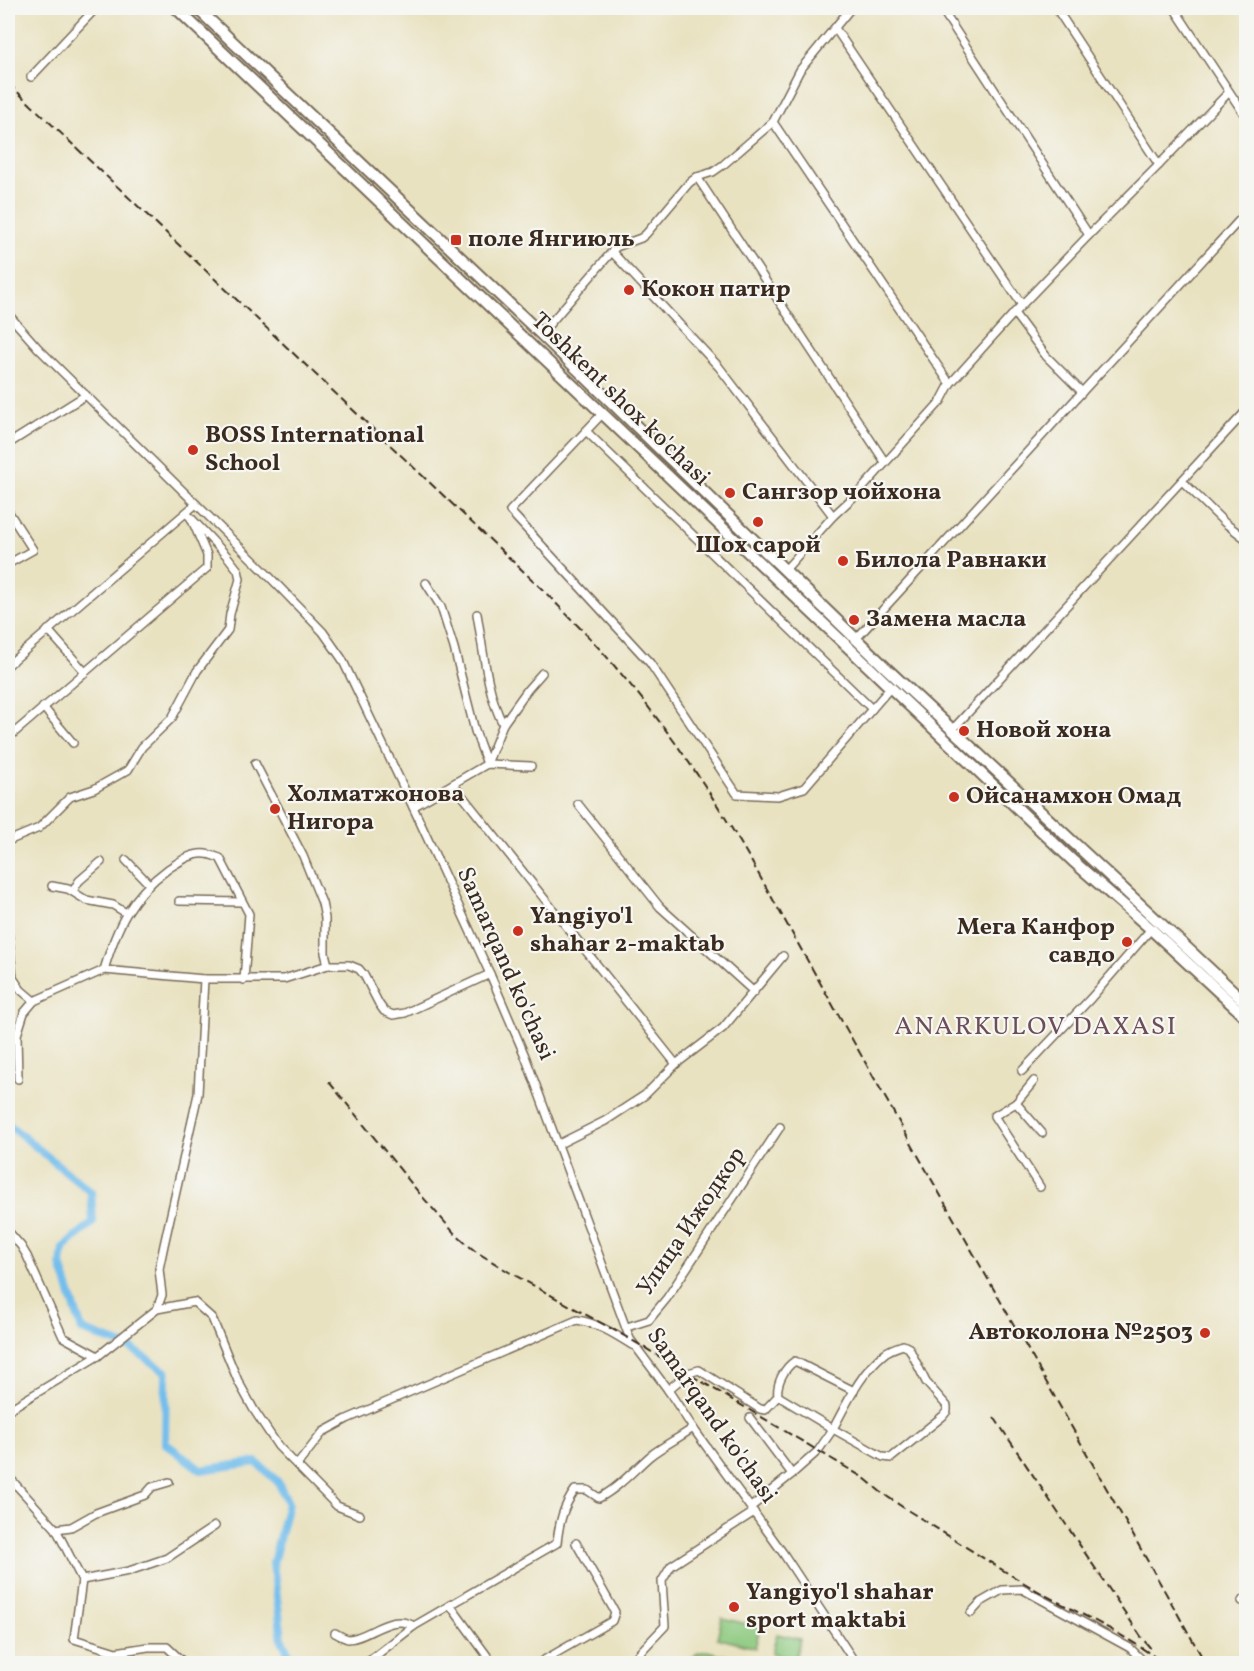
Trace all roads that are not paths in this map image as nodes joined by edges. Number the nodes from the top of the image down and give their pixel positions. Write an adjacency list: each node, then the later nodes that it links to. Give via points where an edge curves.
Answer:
1 (96, 8): 10 (street)
2 (176, 8): 8 (main road, Toshkent shox ko'chasi)
3 (197, 8): 8 (main road); 22 (main road, Toshkent shox ko'chasi)
4 (851, 8): 9 (street)
5 (941, 8): 17 (street)
6 (1056, 8): 14 (street)
7 (1174, 8): 11 (street)
8 (188, 18): 27 (main road, Toshkent shox ko'chasi)
9 (835, 28): 13 (street, via 800,70); 19 (street)
10 (31, 77)
11 (1229, 92): 12 (street); 14 (street)
12 (1246, 117)
13 (773, 122): 15 (street, via 723,165); 23 (street)
14 (1160, 165): 17 (street)
15 (698, 177): 18 (street, via 646,234); 30 (street)
16 (1246, 213): 24 (street)
17 (1089, 234): 19 (street)
18 (612, 252): 22 (street); 35 (street, via 719,367)
19 (1022, 305): 20 (street)
20 (1014, 313): 23 (street); 24 (street, via 1046,356)
21 (8, 314): 25 (street, Samarqand ko'chasi)
22 (541, 334): 38 (main road, Toshkent shox ko'chasi)
23 (950, 384): 30 (street, via 941,401)
24 (1082, 392): 43 (street)
25 (86, 395): 29 (street); 32 (street, Samarqand ko'chasi)
26 (1246, 411): 31 (street)
27 (603, 413): 28 (street); 40 (main road, Toshkent shox ko'chasi)
28 (586, 431): 49 (street); 49 (street, via 510,511 650,663 737,794 778,796 804,788)
29 (8, 444)
30 (885, 462): 35 (street)
31 (1182, 481): 36 (street); 51 (street)
32 (196, 504): 34 (street); 59 (street, Samarqand ko'chasi, via 333,646)
33 (8, 511): 37 (street, via 33,550)
34 (188, 516): 42 (street); 45 (street, via 207,555 207,568); 60 (street, via 238,570 240,579 228,630 197,671 172,718 142,747 128,770 70,797 39,828)
35 (832, 516): 38 (street)
36 (1246, 539)
37 (8, 564)
38 (785, 570): 40 (main road, Toshkent shox ko'chasi)
39 (426, 583): 55 (street, via 441,607)
40 (811, 603): 43 (main road, Toshkent shox ko'chasi); 47 (main road, Toshkent shox ko'chasi)
41 (477, 614): 50 (street, via 491,691)
42 (48, 630): 44 (street); 45 (street)
43 (856, 639): 51 (main road, Toshkent shox ko'chasi)
44 (8, 665)
45 (85, 672): 48 (street)
46 (542, 673): 50 (street)
47 (891, 687): 49 (street); 69 (main road, Toshkent shox ko'chasi, via 1073,861)
48 (43, 707): 52 (street); 53 (street)
49 (872, 709)
50 (503, 723): 55 (street)
51 (952, 730): 79 (main road, Toshkent shox ko'chasi)
52 (8, 738)
53 (73, 742)
54 (255, 763): 72 (street, via 303,856 322,903)
55 (487, 764): 56 (street); 57 (street)
56 (531, 766)
57 (453, 784): 59 (street); 81 (street)
58 (578, 804): 77 (street, via 660,908)
59 (413, 807): 74 (street, Samarqand ko'chasi)
60 (8, 841)
61 (126, 860): 63 (street)
62 (101, 861): 65 (street)
63 (149, 884): 67 (street, via 185,857 206,853 220,858); 68 (street)
64 (52, 886): 65 (street)
65 (73, 891): 68 (street, via 86,900 113,905)
66 (179, 901): 67 (street)
67 (242, 902): 76 (street, via 249,914)
68 (126, 913): 73 (street)
69 (1151, 929): 80 (main road, Toshkent shox ko'chasi); 82 (street)
70 (8, 933): 78 (street, via 13,978)
71 (783, 956): 77 (street)
72 (328, 965): 74 (street, via 359,969 367,977 381,1008 393,1015); 76 (street, via 284,979)
73 (104, 970): 75 (street); 78 (street)
74 (490, 974): 88 (street, Samarqand ko'chasi)
75 (204, 979): 76 (street); 91 (street, via 198,1094 159,1269 162,1295)
76 (244, 980)
77 (754, 992): 81 (street, via 723,1028)
78 (34, 1001): 83 (street, via 24,1013 17,1035)
79 (1246, 1003)
80 (1246, 1017)
81 (675, 1064): 88 (street, via 645,1095)
82 (1022, 1071)
83 (18, 1079)
84 (1034, 1081): 85 (street)
85 (1016, 1103): 87 (street); 89 (street, via 994,1116)
86 (780, 1127): 92 (street, Улица Ижодкор, via 667,1298 649,1320)
87 (1042, 1133)
88 (559, 1144): 92 (street, Samarqand ko'chasi)
89 (1040, 1187)
90 (8, 1231): 94 (street, via 27,1256 63,1337)
91 (157, 1309): 94 (street); 102 (street, via 194,1302 212,1318 254,1410 278,1446)
92 (627, 1327): 93 (street, Samarqand ko'chasi)
93 (638, 1349): 95 (street, Samarqand ko'chasi); 102 (street, via 618,1336 578,1320 347,1419 323,1432)
94 (98, 1356): 98 (street)
95 (668, 1390): 97 (street, via 688,1373 699,1370 760,1409 765,1410); 100 (street, Samarqand ko'chasi)
96 (854, 1391): 97 (street, via 795,1361 787,1366); 101 (street); 101 (street, via 886,1352 903,1345 909,1348 926,1382 947,1406 943,1416 891,1458)
97 (778, 1396): 101 (street)
98 (8, 1410)
99 (750, 1418): 103 (street)
100 (693, 1428): 106 (street, Samarqand ko'chasi); 112 (street, via 653,1454 613,1491 599,1498 587,1490 574,1490 560,1520 557,1543)
101 (833, 1429): 103 (street, via 818,1451)
102 (297, 1465): 107 (street, via 337,1506)
103 (792, 1474): 106 (street)
104 (8, 1476): 109 (street)
105 (169, 1482): 109 (street, via 71,1527)
106 (752, 1509): 120 (street, via 671,1566 662,1581 664,1626); 121 (street, Samarqand ko'chasi)
107 (360, 1515)
108 (215, 1526): 111 (street, via 167,1558 129,1571)
109 (56, 1529): 111 (street)
110 (576, 1543): 119 (street, via 615,1612 612,1621)
111 (82, 1580): 116 (street, via 74,1639 116,1652 166,1647)
112 (450, 1605): 114 (street); 118 (street)
113 (971, 1613): 122 (street, via 1002,1590 1022,1589 1130,1648)
114 (414, 1626): 115 (street, via 400,1622 347,1639); 117 (street)
115 (334, 1633)
116 (185, 1664)
117 (365, 1664)
118 (493, 1664)
119 (537, 1664)
120 (629, 1664)
121 (856, 1664)
122 (1146, 1664)

